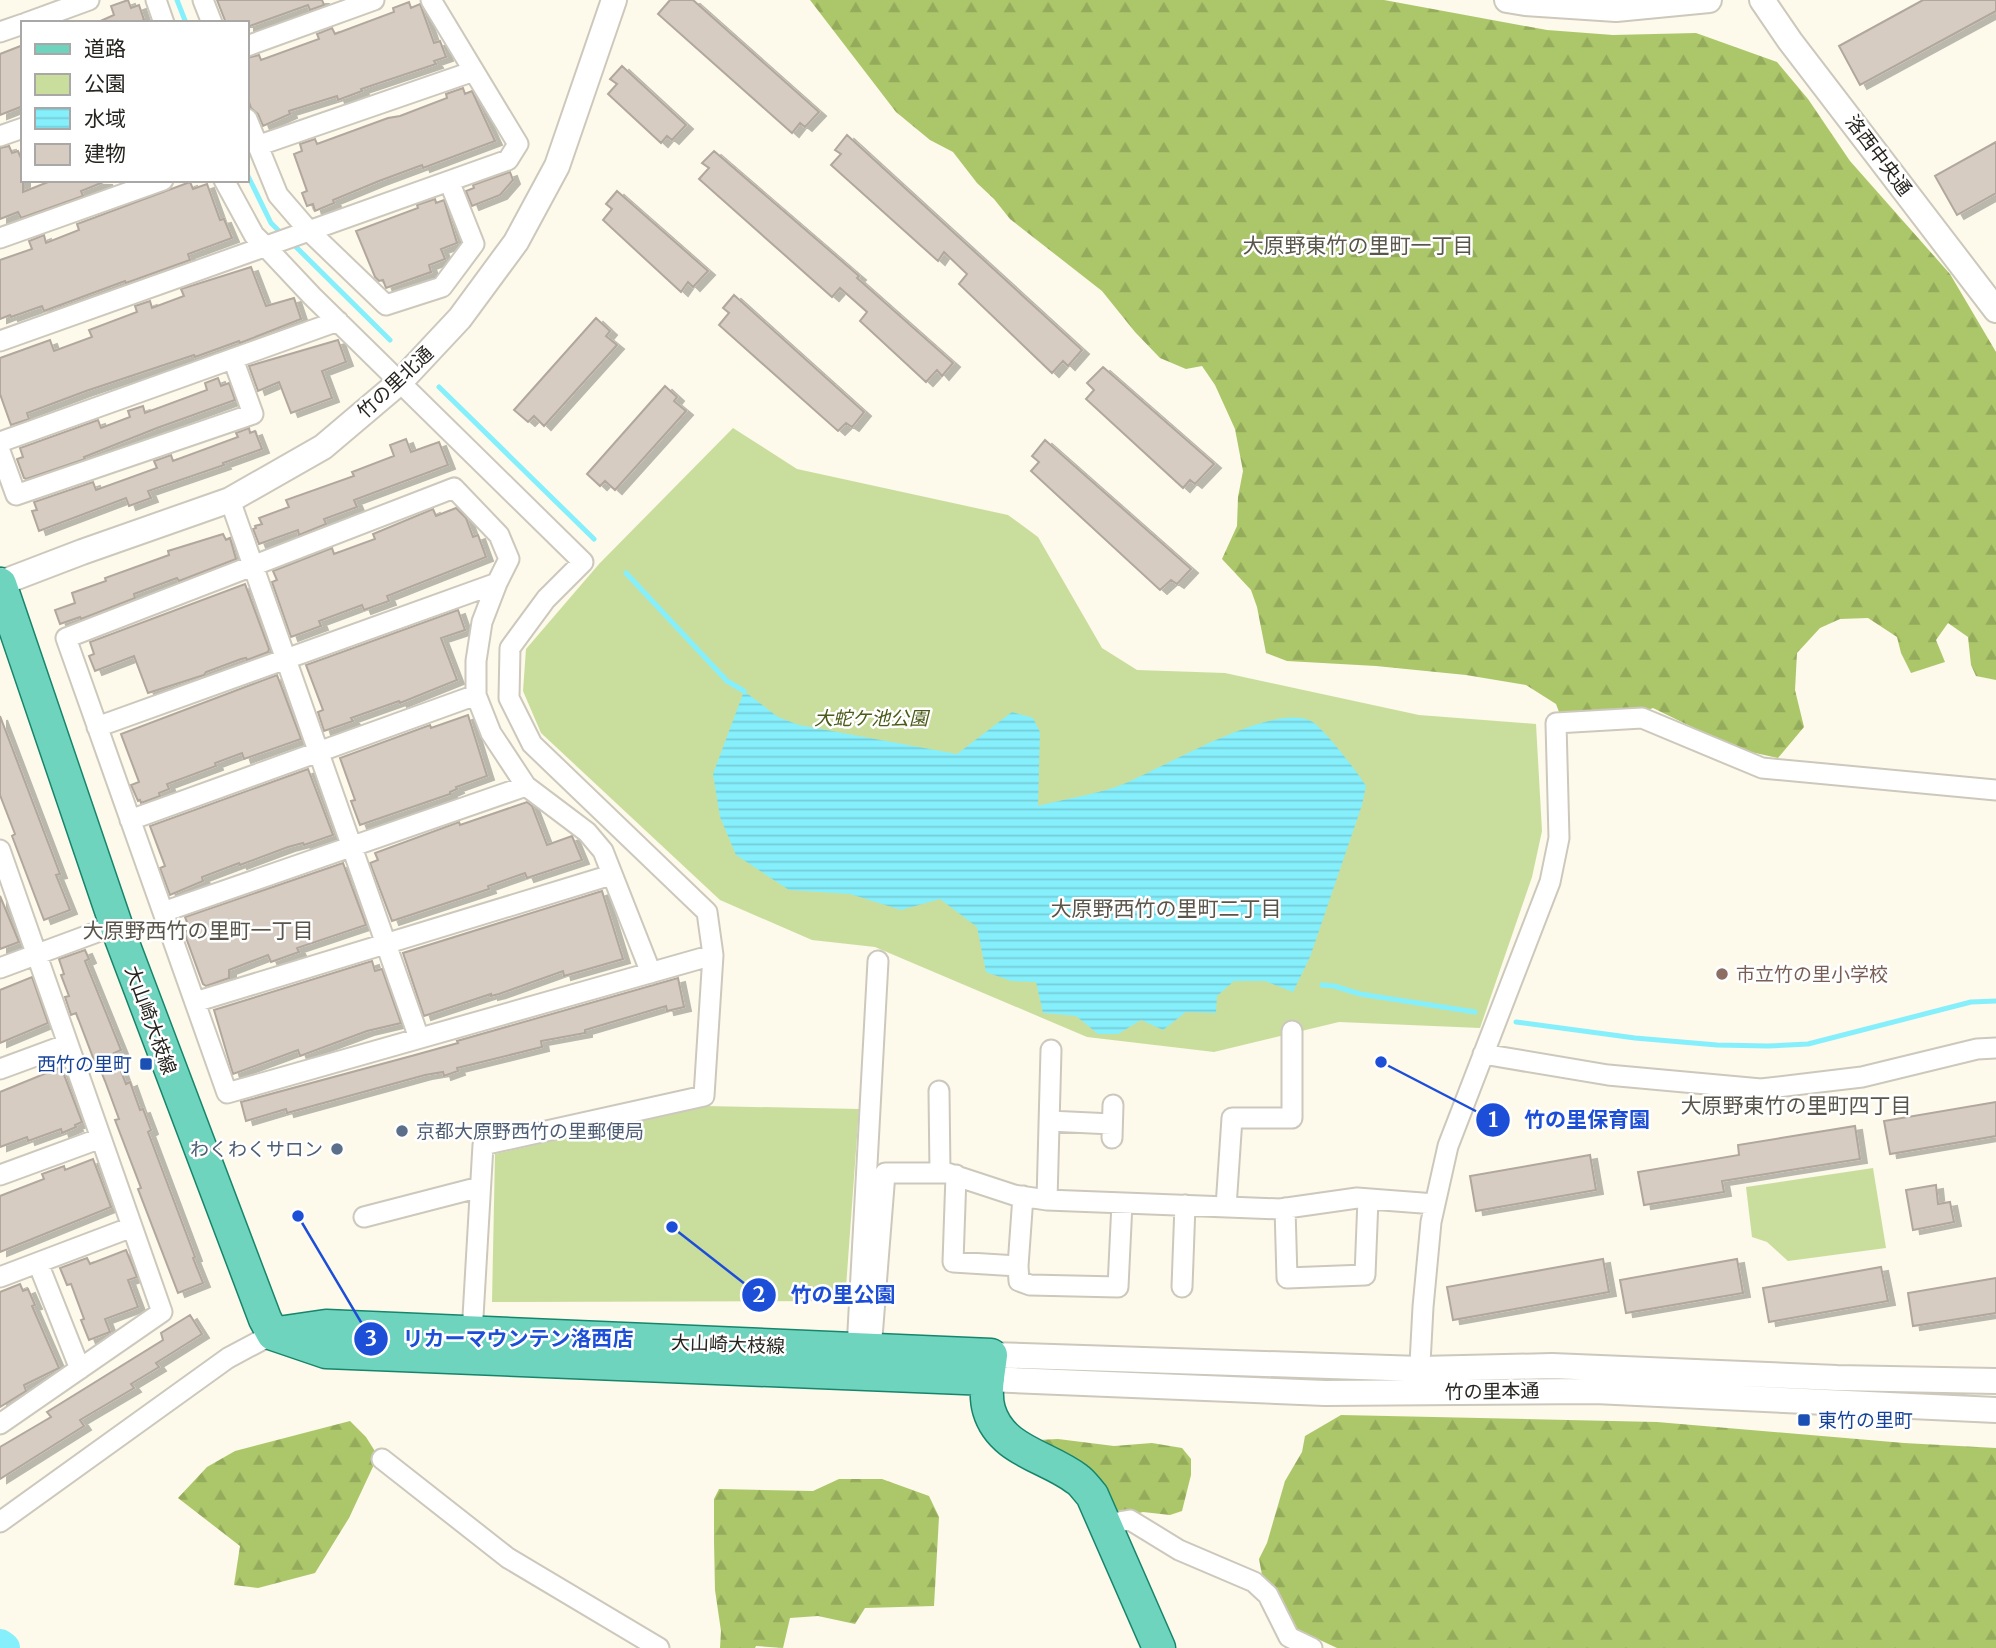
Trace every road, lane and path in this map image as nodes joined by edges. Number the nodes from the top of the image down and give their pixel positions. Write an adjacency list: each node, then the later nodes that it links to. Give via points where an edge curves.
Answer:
1 (89, 0): 10 (street)
2 (156, 0): 11 (street)
3 (203, 0): 12 (street)
4 (374, 0): 15 (street)
5 (432, 0): 16 (street)
6 (614, 0): 31 (street, 竹の里北通, via 557,166 516,242 460,318)
7 (1507, 0): 8 (street, via 1616,9)
8 (1709, 0)
9 (1762, 0): 27 (street, 洛西中央通)
10 (30, 21)
11 (163, 21)
12 (211, 21)
13 (21, 24): 14 (street)
14 (0, 32)
15 (248, 46)
16 (474, 71): 20 (street); 21 (street, via 518,144 508,160)
17 (248, 122): 20 (street)
18 (21, 129): 19 (street)
19 (0, 136)
20 (257, 146): 24 (street, via 278,195)
21 (449, 181): 24 (street); 24 (street, via 474,244 442,287 386,305)
22 (157, 182): 25 (street)
23 (225, 182): 26 (street, via 254,235)
24 (309, 231): 26 (street)
25 (0, 238)
26 (265, 246): 28 (street); 29 (street)
27 (1996, 310)
28 (338, 321): 30 (street); 31 (street)
29 (0, 341)
30 (233, 359): 32 (street); 33 (street, via 253,414 16,495)
31 (401, 382): 34 (street, 竹の里北通, via 323,447); 52 (street, via 583,562 546,599 510,648 509,698 532,744 708,912)
32 (0, 442)
33 (0, 451)
34 (230, 500): 35 (street); 36 (street, 竹の里北通)
35 (253, 566): 37 (street, via 453,488 499,535 509,559); 38 (street); 40 (street, via 66,638)
36 (0, 582): 49 (main road, 大山崎大枝線)
37 (496, 583): 38 (street); 39 (street, via 482,622)
38 (286, 659): 40 (street); 41 (street)
39 (476, 695): 41 (street); 42 (street, via 491,733)
40 (97, 727): 44 (street)
41 (318, 752): 44 (street); 45 (street)
42 (526, 786): 45 (street); 47 (street, via 587,832 603,851)
43 (1996, 790): 62 (street, via 1762,768 1642,718 1556,723 1559,838 1552,871)
44 (130, 820): 48 (street)
45 (352, 846): 48 (street); 50 (street)
46 (2, 859): 51 (street)
47 (611, 875): 50 (street); 55 (street)
48 (163, 912): 56 (street)
49 (116, 925): 51 (street); 85 (main road, 大山崎大枝線)
50 (386, 944): 56 (street); 58 (street)
51 (37, 955): 54 (street); 59 (street)
52 (712, 956): 55 (street); 70 (street, via 704,1096 483,1145)
53 (878, 961): 87 (street)
54 (0, 968)
55 (651, 973): 58 (street)
56 (195, 1002): 58 (street, via 227,1093)
57 (1292, 1031): 77 (street, via 1292,1118 1232,1118)
58 (419, 1038)
59 (68, 1044): 63 (street); 67 (street)
60 (1996, 1048): 62 (street, via 1862,1077 1761,1090 1608,1075)
61 (1051, 1051): 65 (street)
62 (1483, 1054): 75 (street, via 1448,1146)
63 (0, 1069)
64 (939, 1091): 68 (street)
65 (1049, 1121): 66 (street); 73 (street)
66 (1112, 1123)
67 (101, 1138): 69 (street); 80 (street)
68 (948, 1174): 71 (street); 82 (street, via 953,1262); 87 (street, via 885,1173)
69 (0, 1175)
70 (480, 1187): 79 (street); 86 (street)
71 (1023, 1196): 73 (street); 82 (street)
72 (1368, 1199): 75 (street); 78 (street); 78 (street, via 1365,1275 1287,1278)
73 (1047, 1200): 74 (street)
74 (1122, 1203): 76 (street); 82 (street, via 1118,1287 1030,1285 1019,1281)
75 (1435, 1204): 90 (street)
76 (1185, 1205): 77 (street); 84 (street)
77 (1226, 1206): 78 (street)
78 (1285, 1208)
79 (364, 1217)
80 (132, 1227): 81 (street); 89 (street, via 162,1312)
81 (38, 1263): 83 (street); 89 (street)
82 (1018, 1266)
83 (0, 1277)
84 (1182, 1287)
85 (274, 1334): 86 (main road, 大山崎大枝線, via 326,1326); 88 (main road, 大山崎大枝線, via 326,1352); 95 (street, via 228,1358)
86 (472, 1334): 87 (main road, 大山崎大枝線)
87 (864, 1350): 88 (main road, 大山崎大枝線)
88 (990, 1367): 90 (street, 竹の里本通); 96 (main road, via 989,1410 999,1432 1017,1447 1079,1479)
89 (80, 1369): 93 (street)
90 (1420, 1380): 91 (street, 竹の里本通, via 1552,1366); 92 (street, 竹の里本通)
91 (1996, 1381)
92 (1996, 1410)
93 (0, 1424)
94 (382, 1459): 97 (street, via 508,1558)
95 (0, 1522)
96 (1106, 1524): 98 (main road); 99 (street, via 1130,1520 1179,1550 1254,1582 1268,1594 1289,1637)
97 (659, 1648)
98 (1159, 1648)
99 (1312, 1648)

